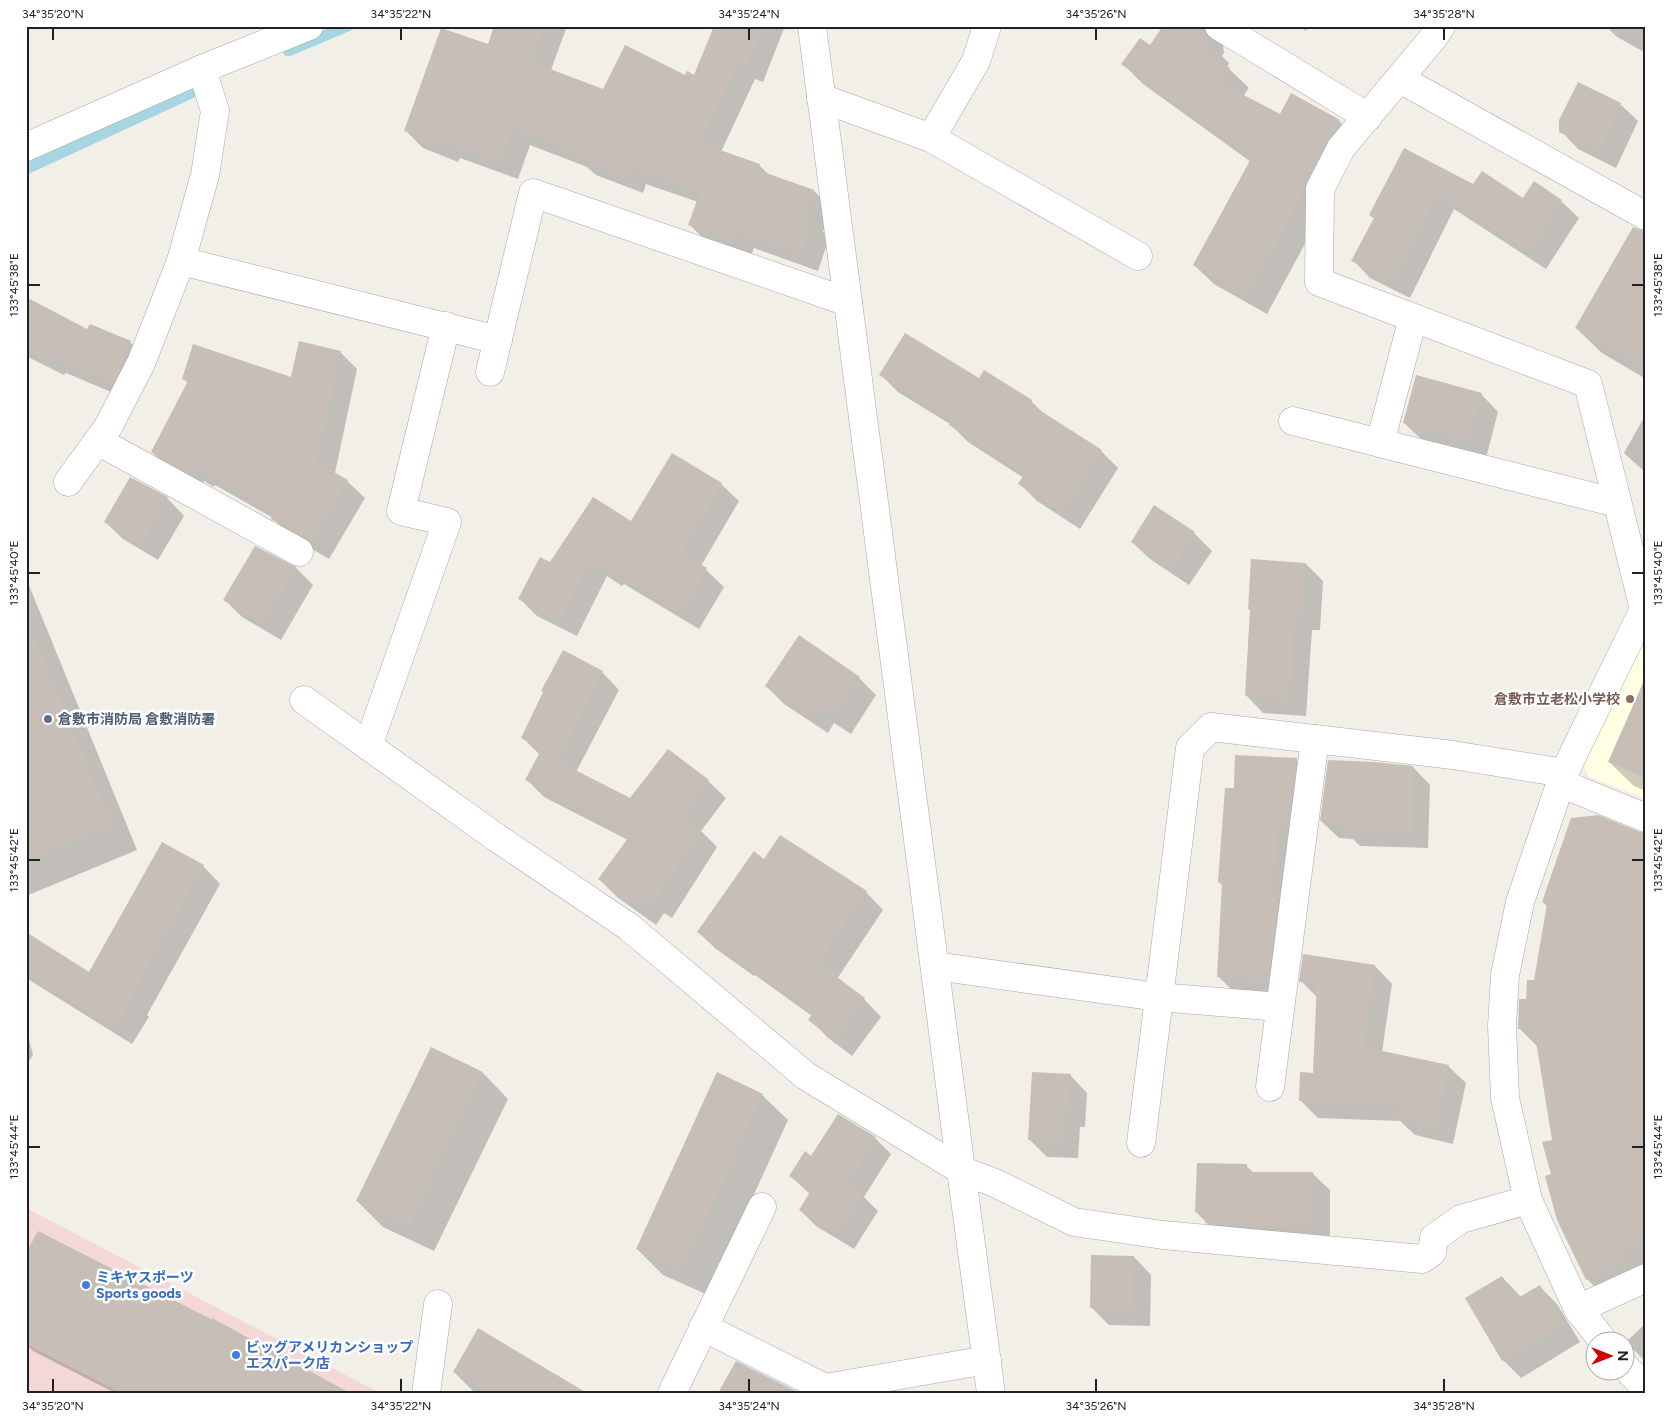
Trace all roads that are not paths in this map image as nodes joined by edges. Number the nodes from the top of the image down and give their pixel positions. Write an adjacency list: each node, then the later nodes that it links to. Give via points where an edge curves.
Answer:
1 (309, 26): 6 (street)
2 (812, 26): 8 (street)
3 (987, 26): 10 (street, via 976,61)
4 (1219, 26): 9 (street)
5 (1441, 26): 7 (street)
6 (202, 69): 11 (street); 14 (street, via 215,111 205,175)
7 (1400, 79): 9 (street); 12 (street)
8 (821, 98): 10 (street); 15 (street)
9 (1368, 117): 16 (street, via 1342,148 1320,189 1319,282)
10 (931, 138): 13 (street)
11 (26, 147)
12 (1646, 216)
13 (1138, 256)
14 (181, 261): 17 (street); 21 (street, via 140,363)
15 (848, 302): 18 (street, via 533,193); 32 (street)
16 (1413, 318): 22 (street); 24 (street, via 1588,384)
17 (446, 326): 18 (street); 29 (street, via 401,511 447,522)
18 (498, 340): 19 (street)
19 (490, 372)
20 (1293, 421): 22 (street)
21 (98, 441): 23 (street); 25 (street)
22 (1380, 443): 24 (street)
23 (68, 482)
24 (1617, 503): 26 (street)
25 (299, 552)
26 (1645, 607): 30 (street)
27 (304, 700): 29 (street)
28 (1315, 739): 30 (street, via 1453,755); 33 (street, via 1211,727 1190,748); 34 (street)
29 (368, 746): 37 (street, via 629,927 806,1076)
30 (1562, 778): 31 (street); 38 (street, via 1520,902 1505,975 1502,1026 1505,1098)
31 (1646, 818)
32 (935, 966): 33 (street); 37 (street)
33 (1158, 997): 34 (street); 36 (street)
34 (1280, 1007): 35 (street)
35 (1270, 1087)
36 (1141, 1143)
37 (960, 1170): 38 (street, via 995,1182 1074,1222 1163,1235 1422,1259 1432,1252 1434,1238 1461,1219); 45 (street)
38 (1528, 1200): 42 (street)
39 (762, 1207): 43 (street)
40 (1646, 1278): 42 (street)
41 (438, 1304): 48 (street)
42 (1578, 1309): 44 (street)
43 (704, 1327): 45 (street, via 825,1388); 49 (street)
44 (1596, 1332)
45 (987, 1360): 50 (street)
46 (1634, 1376): 47 (street)
47 (1646, 1388)
48 (426, 1393)
49 (672, 1393)
50 (991, 1393)

